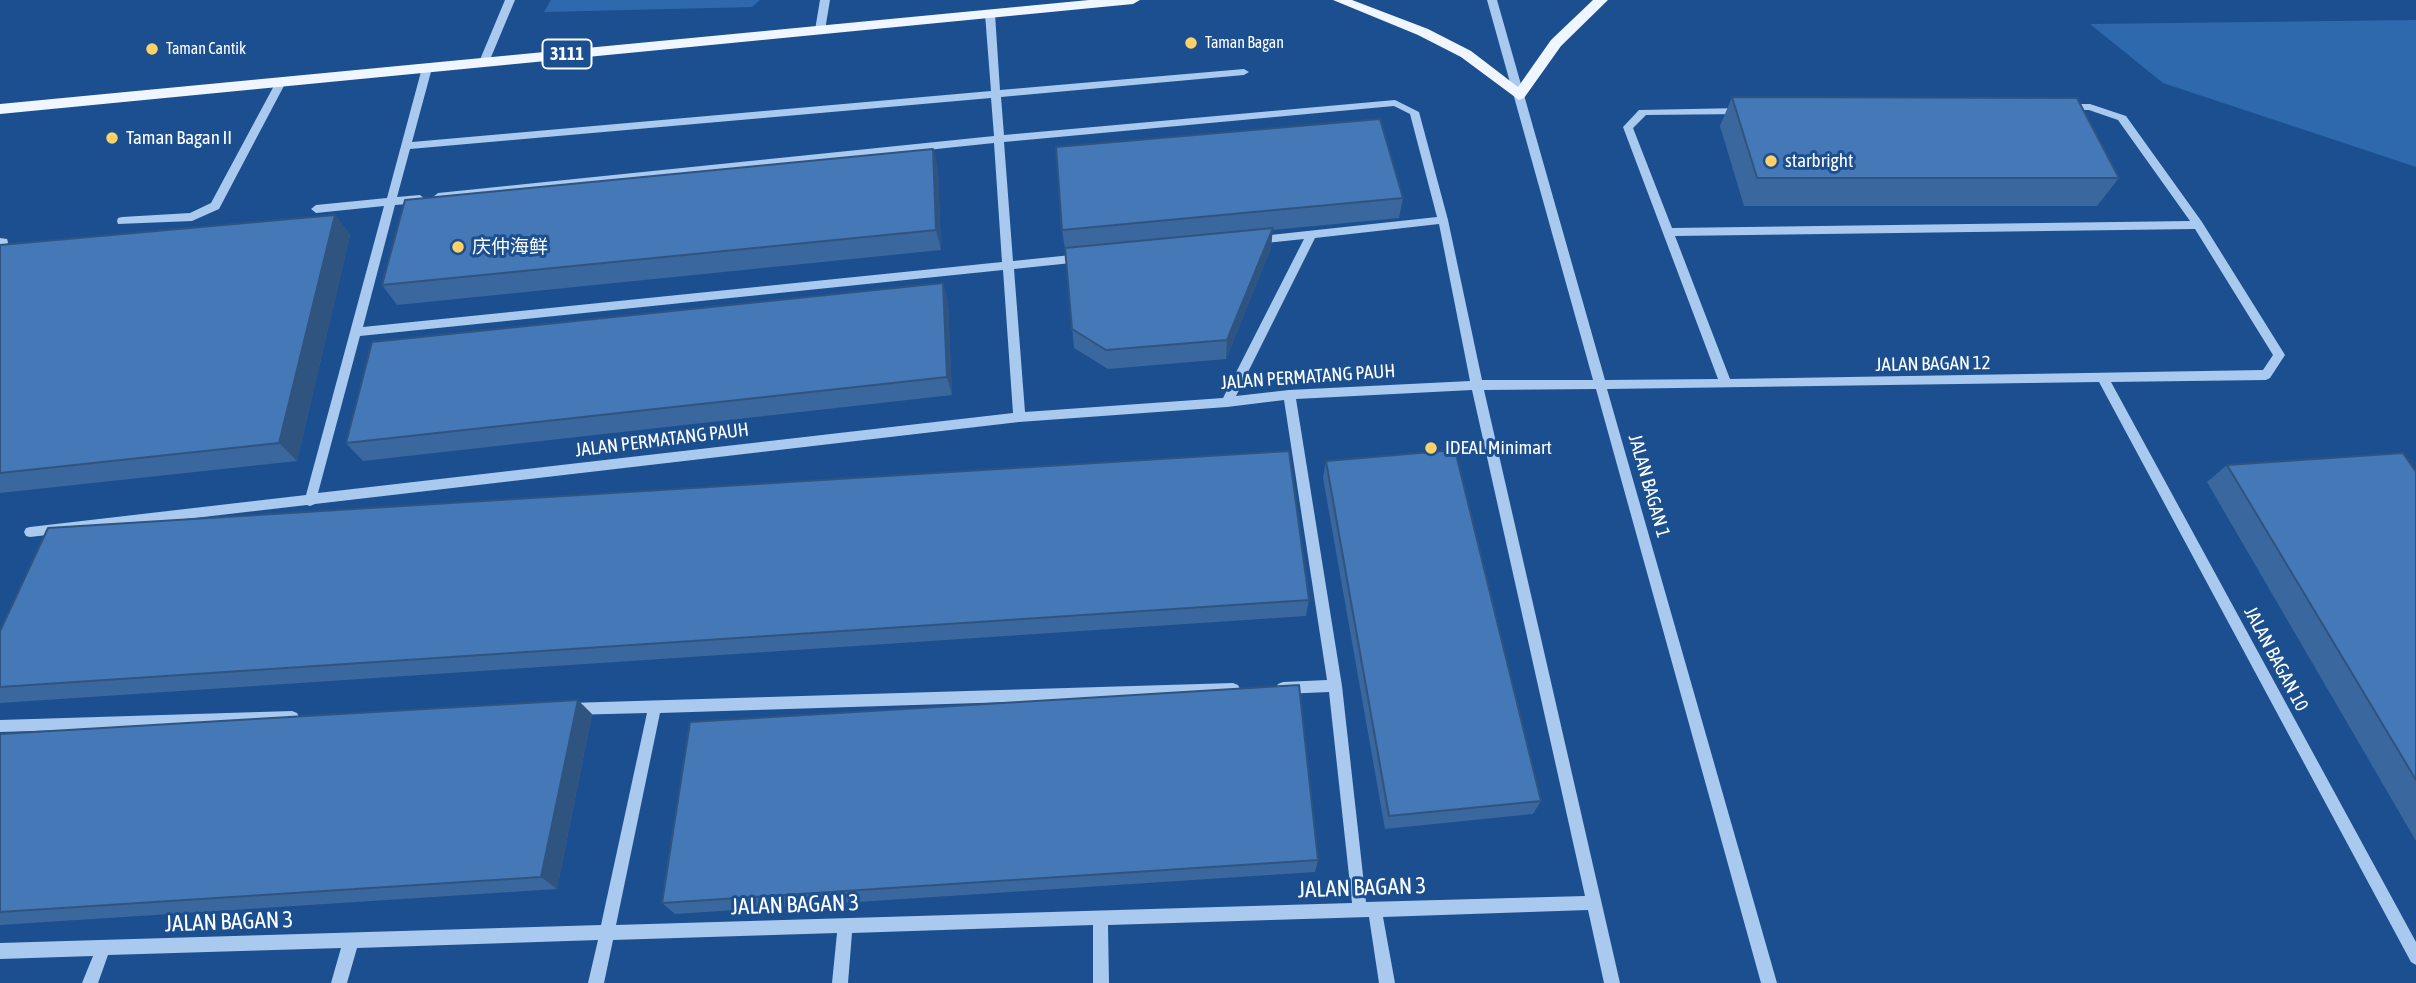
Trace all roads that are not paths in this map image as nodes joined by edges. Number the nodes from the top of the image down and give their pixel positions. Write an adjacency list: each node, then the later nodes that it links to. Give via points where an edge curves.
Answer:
1 (510, 0): 9 (street)
2 (825, 0): 8 (street)
3 (1133, 0): 7 (main road, 3111)
4 (1340, 0): 14 (main road, via 1466,54)
5 (1492, 0): 14 (street, JALAN BAGAN 1)
6 (1601, 0): 14 (main road, via 1556,43)
7 (990, 14): 8 (main road, 3111); 13 (street)
8 (820, 30): 9 (main road, 3111)
9 (484, 62): 10 (main road, 3111)
10 (427, 68): 12 (main road, 3111); 19 (street)
11 (1244, 72): 13 (street)
12 (281, 82): 16 (main road, 3111); 23 (street, via 215,206 192,217)
13 (997, 94): 18 (street); 19 (street)
14 (1519, 95): 32 (street, JALAN BAGAN 1)
15 (2048, 107): 24 (street, via 2090,107 2122,118)
16 (0, 108)
17 (1754, 111): 25 (street, via 1643,112 1628,127)
18 (1000, 139): 20 (street); 22 (street, via 1395,103 1414,113); 29 (street)
19 (407, 146): 20 (street)
20 (391, 202): 21 (street); 30 (street)
21 (316, 209)
22 (1443, 220): 26 (street); 34 (street)
23 (122, 221)
24 (2198, 225): 25 (street); 31 (street, JALAN BAGAN 12, via 2279,355 2266,374)
25 (1669, 232): 33 (street)
26 (1311, 235): 27 (street); 36 (street)
27 (1243, 242)
28 (1092, 257): 29 (street)
29 (1009, 265): 30 (street); 37 (street)
30 (356, 332): 38 (street)
31 (2103, 379): 33 (street, JALAN BAGAN 12); 53 (street, JALAN BAGAN 10)
32 (1600, 384): 33 (street, JALAN BAGAN 12); 34 (street, JALAN PERMATANG PAUH); 61 (street, JALAN BAGAN 1)
33 (1726, 384)
34 (1478, 385): 35 (street, JALAN PERMATANG PAUH); 45 (street)
35 (1289, 395): 36 (street, JALAN PERMATANG PAUH); 40 (street)
36 (1227, 402): 37 (street, JALAN PERMATANG PAUH)
37 (1019, 417): 38 (street, JALAN PERMATANG PAUH)
38 (310, 501): 39 (street, JALAN PERMATANG PAUH)
39 (30, 532)
40 (1335, 686): 41 (street); 46 (street)
41 (655, 706): 42 (street); 49 (street)
42 (557, 709)
43 (306, 717): 44 (street)
44 (0, 726)
45 (1592, 903): 46 (street, JALAN BAGAN 3); 60 (street)
46 (1367, 910): 47 (street, JALAN BAGAN 3); 59 (street)
47 (1100, 919): 48 (street, JALAN BAGAN 3); 58 (street)
48 (845, 926): 49 (street, JALAN BAGAN 3); 57 (street)
49 (606, 933): 50 (street, JALAN BAGAN 3); 56 (street)
50 (351, 941): 51 (street, JALAN BAGAN 3); 55 (street)
51 (103, 948): 52 (street, JALAN BAGAN 3); 54 (street)
52 (0, 951)
53 (2416, 957)
54 (90, 983)
55 (339, 983)
56 (596, 983)
57 (840, 983)
58 (1101, 983)
59 (1387, 983)
60 (1612, 983)
61 (1769, 983)

